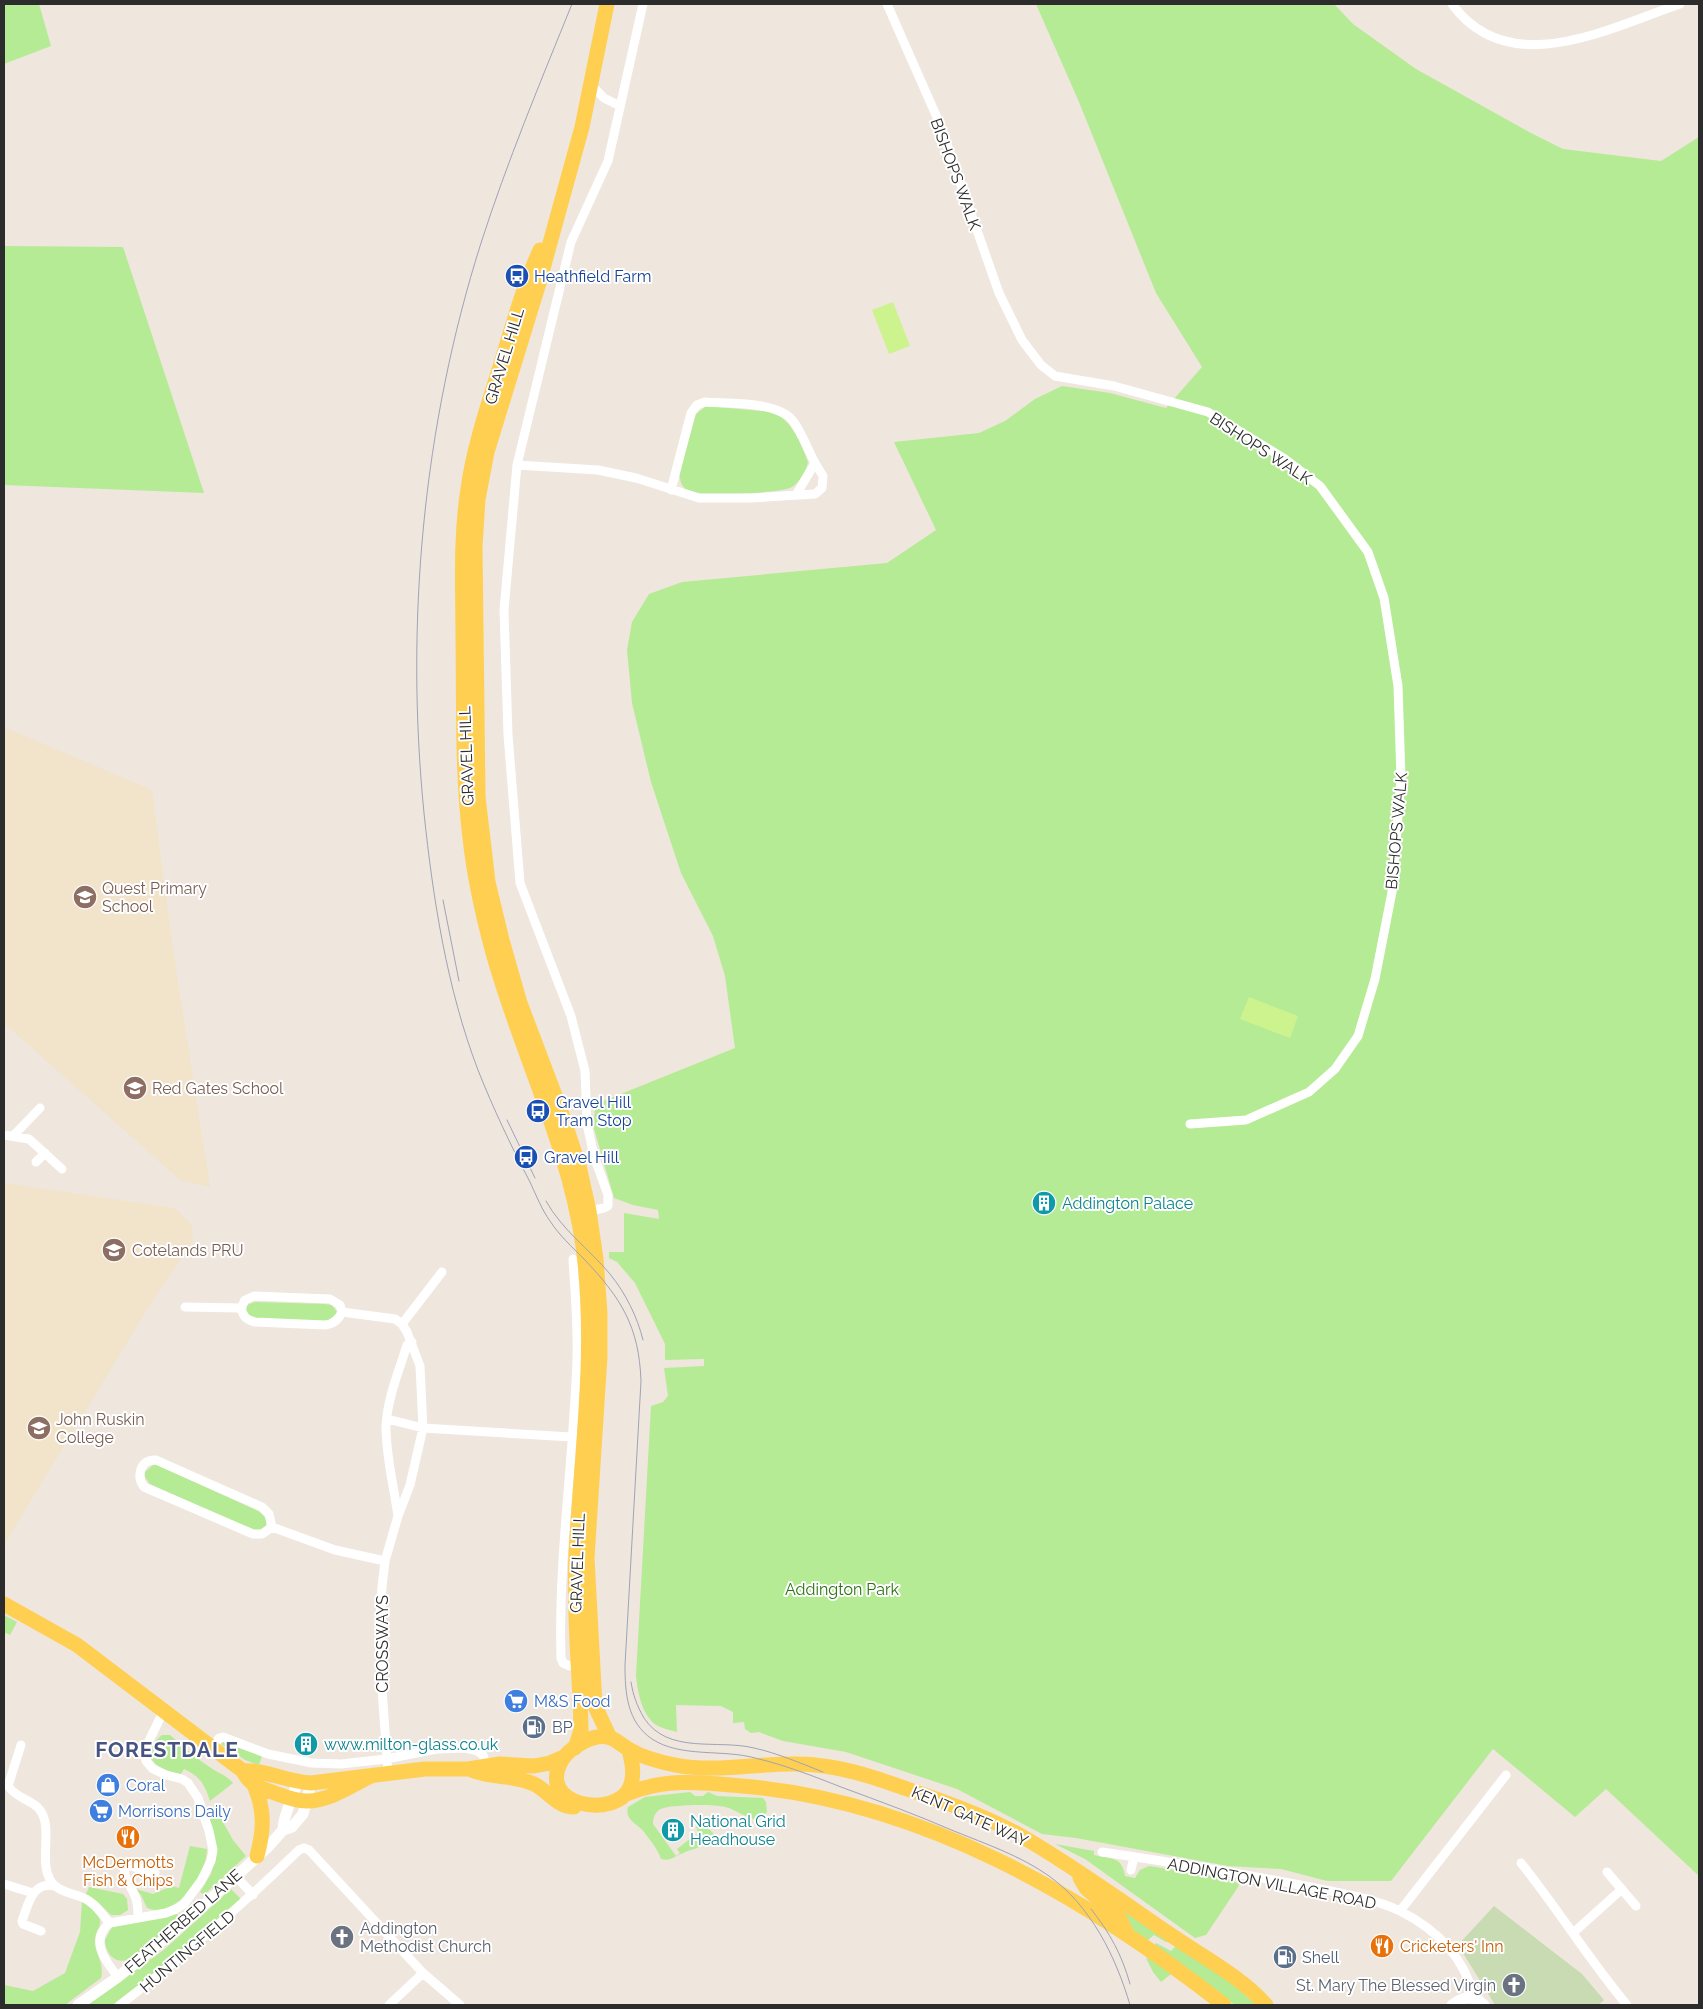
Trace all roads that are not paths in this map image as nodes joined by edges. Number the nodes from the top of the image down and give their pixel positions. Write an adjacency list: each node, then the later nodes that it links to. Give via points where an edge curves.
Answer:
1 (607, 4): 6 (main road, GRAVEL HILL)
2 (642, 4): 7 (street)
3 (887, 4): 14 (street, BISHOPS WALK, via 939,122 999,293 1022,340 1041,365 1055,376 1114,386 1208,412 1284,459 1320,486 1368,552 1384,598 1398,686 1402,778 1392,892 1375,979 1358,1036 1336,1070 1309,1092 1246,1120)
4 (1452, 4): 5 (street, via 1491,37 1542,46 1569,42)
5 (1680, 4)
6 (591, 85): 7 (street, via 604,98); 8 (main road, GRAVEL HILL)
7 (620, 106): 10 (street, via 608,160 571,242)
8 (559, 210): 19 (main road, GRAVEL HILL, via 487,452 479,491 475,546 476,766 483,854 500,932 530,1033 572,1142); 22 (main road, GRAVEL HILL, via 530,272 472,464 463,540 465,769 469,836 481,903 507,1001 567,1166 581,1237)
9 (815, 463): 11 (street, via 785,413 774,408 705,402 697,405 691,413); 12 (street); 12 (street, via 823,476 822,488 815,494)
10 (517, 465): 11 (street, via 598,470); 19 (street, via 504,610 508,735 520,883 571,1016 585,1071 587,1124 608,1195 608,1206)
11 (671, 490): 12 (street, via 699,498)
12 (796, 494)
13 (40, 1108): 15 (street)
14 (1190, 1124)
15 (8, 1135): 16 (street, via 29,1140)
16 (45, 1153): 17 (street); 18 (street)
17 (36, 1162)
18 (62, 1169)
19 (589, 1211): 37 (main road, GRAVEL HILL, via 596,1259 600,1356 587,1558 595,1706)
20 (573, 1259): 22 (street, GRAVEL HILL)
21 (442, 1272): 26 (street)
22 (582, 1300): 30 (street, GRAVEL HILL); 35 (main road, GRAVEL HILL, via 589,1358 576,1558)
23 (185, 1307): 24 (street)
24 (241, 1308): 25 (street, via 250,1297 264,1296 330,1299 340,1305); 25 (street, via 246,1318 255,1322 326,1325 340,1318)
25 (342, 1312): 26 (street, via 361,1313)
26 (402, 1324): 27 (street, CROSSWAYS)
27 (412, 1342): 28 (street, CROSSWAYS, via 407,1344); 29 (street, CROSSWAYS, via 420,1366)
28 (387, 1419): 29 (street); 31 (street, CROSSWAYS)
29 (423, 1428): 30 (street); 31 (street, CROSSWAYS, via 410,1485)
30 (572, 1437): 35 (street, GRAVEL HILL, via 560,1624 561,1658 563,1663)
31 (398, 1516): 33 (street, CROSSWAYS)
32 (272, 1527): 32 (street, via 262,1534 253,1534 144,1487 139,1477 141,1468 146,1462 156,1460 262,1507 269,1514); 33 (street, via 335,1550)
33 (385, 1561): 43 (street, CROSSWAYS, via 380,1614)
34 (4, 1604): 36 (main road, via 77,1645)
35 (574, 1666): 41 (main road, GRAVEL HILL, via 581,1730)
36 (164, 1710): 39 (main road); 69 (street, via 146,1749 146,1761 166,1776 188,1783 198,1798 209,1831 212,1856 207,1871 184,1904 166,1913)
37 (609, 1736): 40 (main road); 41 (main road, via 596,1737)
38 (20, 1745): 63 (street, via 8,1786 19,1797 34,1803 42,1813 46,1828 46,1867)
39 (213, 1747): 43 (street, via 223,1737 268,1754 312,1762); 45 (main road)
40 (629, 1750): 50 (main road, via 633,1772); 57 (main road, KENT GATE WAY, via 651,1759 695,1768 800,1763 846,1769 950,1804 1021,1836)
41 (569, 1752): 42 (main road, via 550,1763 534,1766); 52 (main road, via 557,1772 558,1783 572,1800)
42 (486, 1765): 43 (street, via 483,1755 465,1748 437,1749); 44 (main road)
43 (387, 1766): 44 (main road); 47 (main road)
44 (468, 1769): 52 (main road, via 480,1774 524,1780 562,1805)
45 (243, 1770): 48 (main road); 49 (main road)
46 (1506, 1775): 68 (street)
47 (371, 1776): 48 (main road); 51 (main road, via 327,1797)
48 (304, 1783): 51 (street, FEATHERBED LANE)
49 (254, 1785): 51 (main road); 54 (main road, via 263,1816)
50 (626, 1794): 52 (main road, via 606,1803); 73 (main road, KENT GATE WAY, via 660,1783 704,1782 785,1790 866,1810 903,1821 1008,1865)
51 (300, 1800): 54 (street, FEATHERBED LANE, via 300,1818)
52 (590, 1805)
53 (1102, 1852): 55 (street, ADDINGTON VILLAGE ROAD)
54 (257, 1856): 61 (street, FEATHERBED LANE)
55 (1134, 1857): 58 (street); 68 (street, ADDINGTON VILLAGE ROAD, via 1326,1890)
56 (1521, 1863): 72 (street)
57 (1073, 1868): 73 (main road, via 1086,1888 1119,1917); 82 (main road, KENT GATE WAY, via 1233,1976)
58 (1131, 1870)
59 (156, 1872): 69 (street, via 125,1864 127,1882 136,1897)
60 (1608, 1872): 64 (street)
61 (235, 1875): 66 (street); 75 (street, FEATHERBED LANE, via 184,1923)
62 (4, 1884): 65 (street)
63 (55, 1886): 65 (street, via 43,1886); 70 (street, via 87,1900)
64 (1622, 1889): 67 (street); 72 (street)
65 (33, 1893): 71 (street, via 22,1924)
66 (253, 1895): 74 (street, HUNTINGFIELD, via 299,1850 309,1850); 78 (street, HUNTINGFIELD, via 175,1963)
67 (1636, 1906)
68 (1400, 1911): 76 (street, ADDINGTON VILLAGE ROAD, via 1428,1928 1451,1949 1471,1984)
69 (138, 1917): 70 (street)
70 (110, 1924): 75 (street, via 103,1929 99,1940 101,1950)
71 (42, 1931)
72 (1573, 1933): 85 (street)
73 (1127, 1934): 81 (main road, KENT GATE WAY)
74 (423, 1973): 79 (street); 80 (street, HUNTINGFIELD)
75 (118, 1977): 77 (street, FEATHERBED LANE)
76 (1474, 1998): 83 (street); 84 (street)
77 (78, 2005)
78 (120, 2005)
79 (389, 2005)
80 (460, 2005)
81 (1224, 2005)
82 (1266, 2005)
83 (1452, 2005)
84 (1484, 2005)
85 (1628, 2005)

